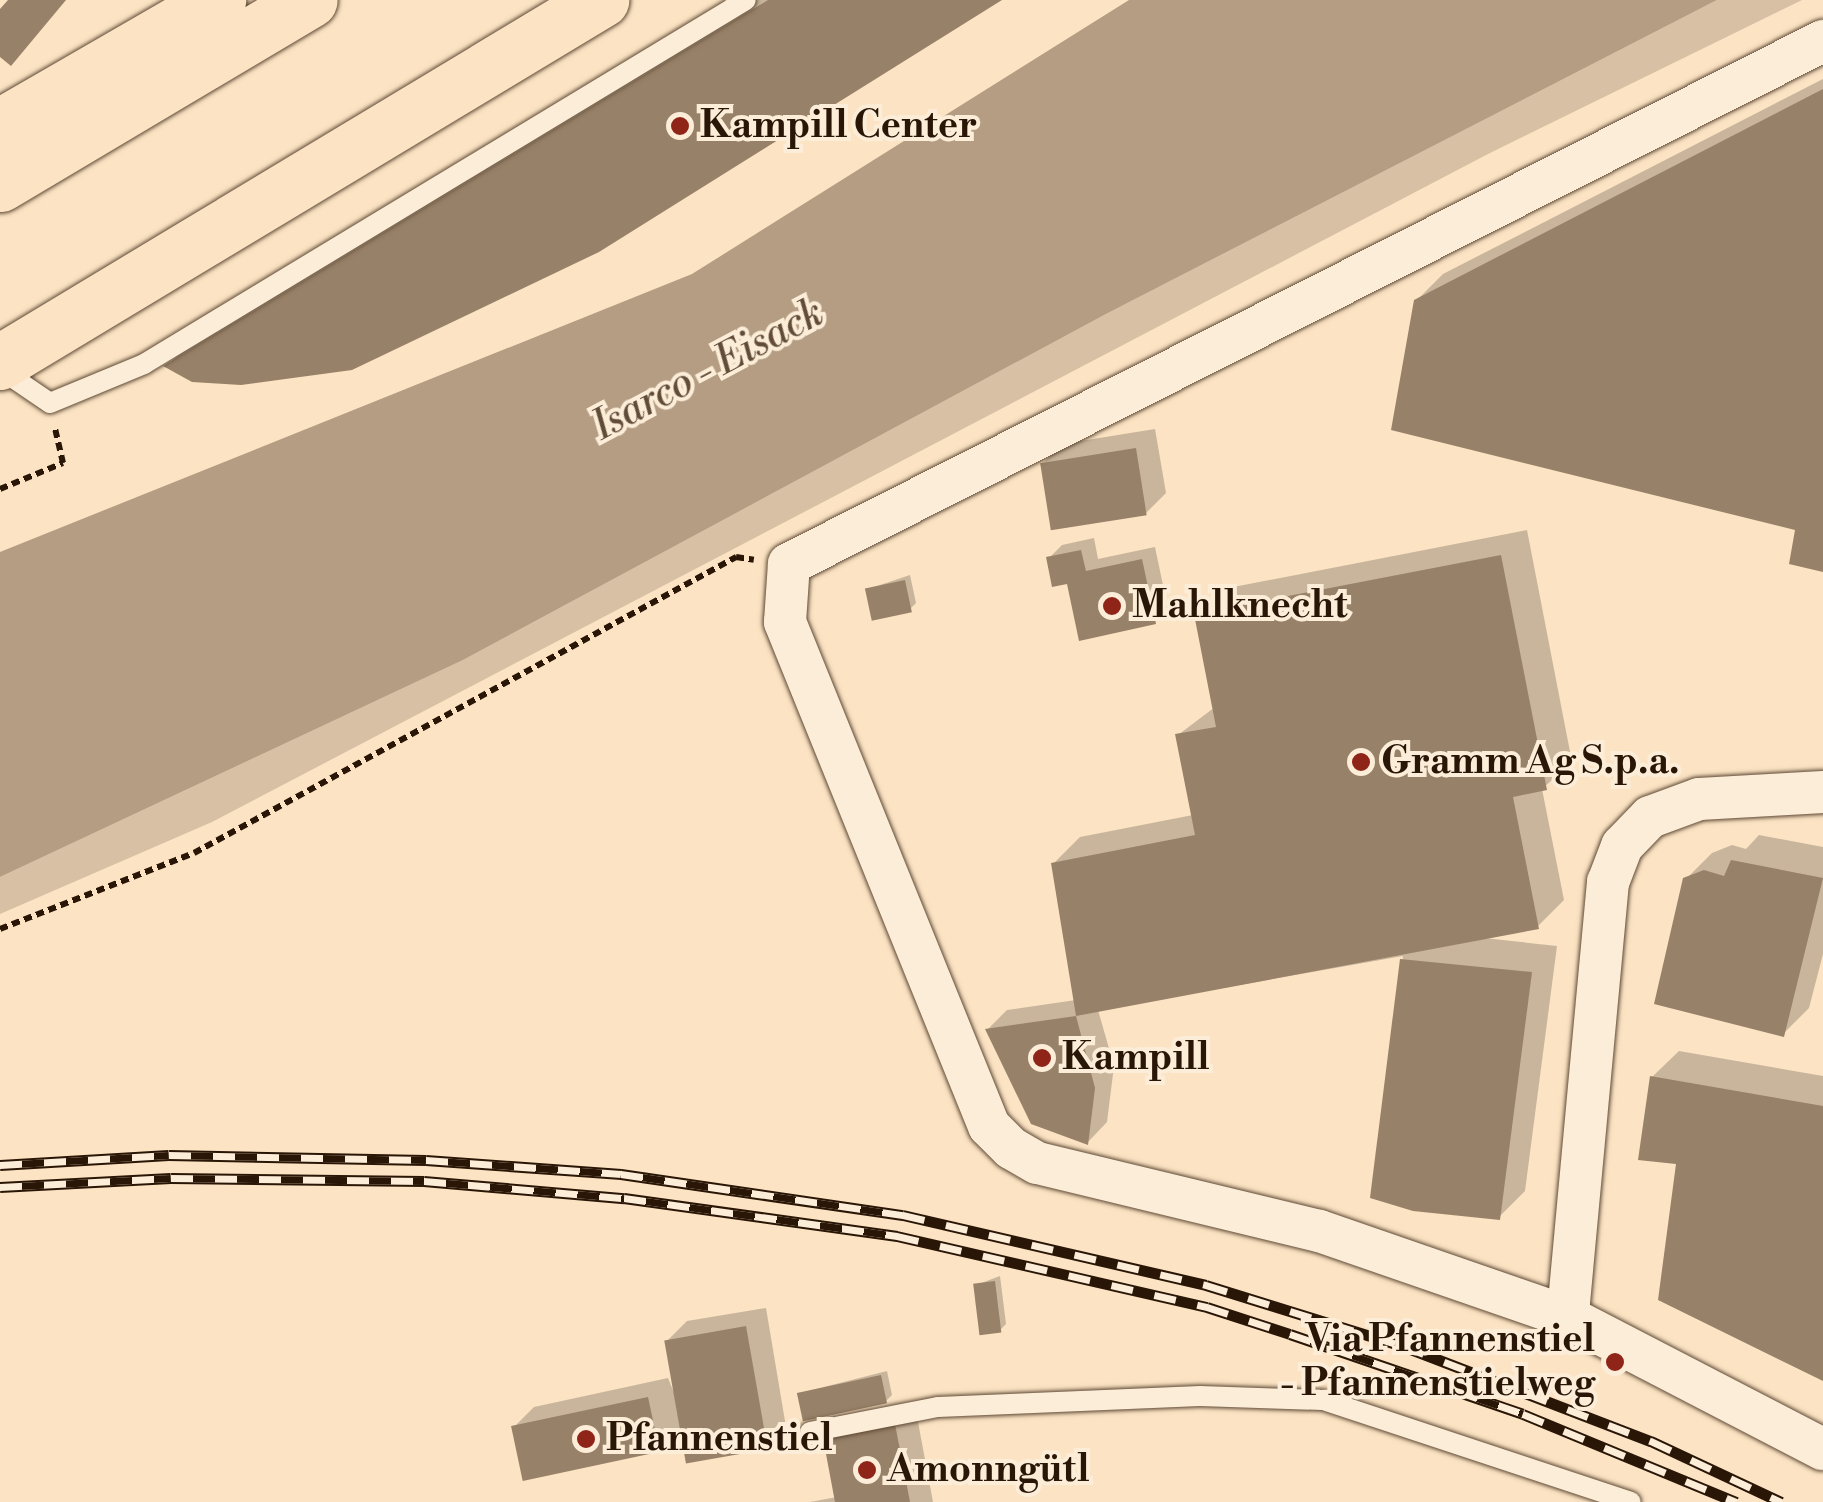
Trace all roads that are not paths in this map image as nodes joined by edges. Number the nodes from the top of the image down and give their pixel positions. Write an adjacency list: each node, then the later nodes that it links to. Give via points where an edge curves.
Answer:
1 (218, 0): 6 (main road)
2 (310, 0): 7 (main road)
3 (601, 0): 8 (main road)
4 (746, 0): 8 (lane, via 144,364 50,403)
5 (1823, 41): 10 (street, via 789,564 785,622 989,1126 1038,1163 1143,1173 1322,1216)
6 (0, 126)
7 (0, 184)
8 (0, 366)
9 (1823, 792): 10 (street, via 1699,799 1650,817 1622,846 1608,882)
10 (1568, 1317): 12 (street)
11 (810, 1432): 13 (lane, via 938,1407 1200,1396 1323,1400)
12 (1823, 1448)
13 (1631, 1502)

